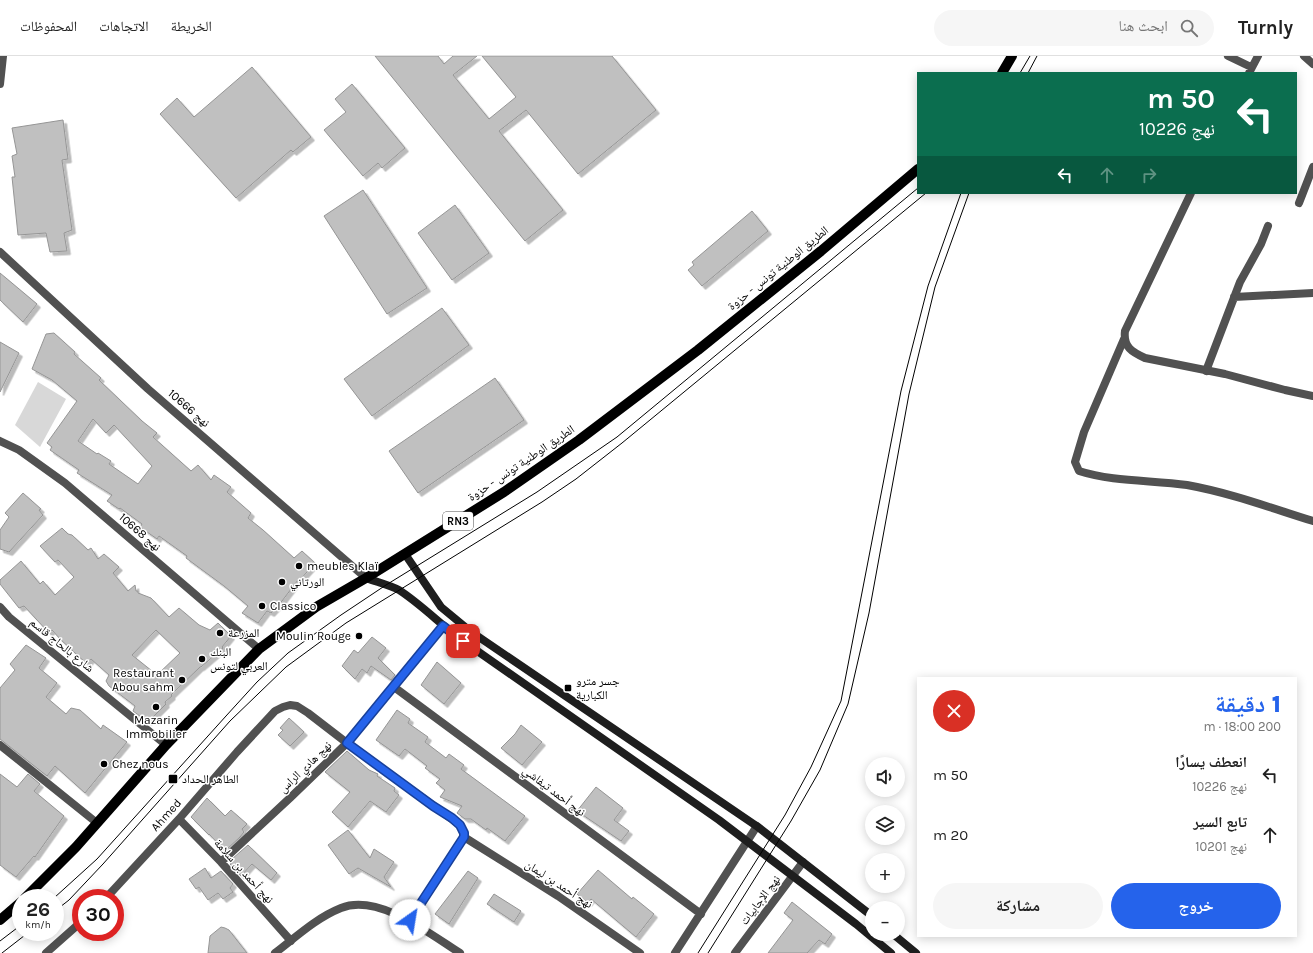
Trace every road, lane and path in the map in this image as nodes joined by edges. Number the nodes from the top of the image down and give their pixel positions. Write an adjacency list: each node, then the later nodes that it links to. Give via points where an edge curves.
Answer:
1 (3, 56): 9 (street)
2 (1012, 56): 8 (main road)
3 (1228, 56): 7 (street)
4 (1258, 56): 7 (street)
5 (1304, 56): 6 (street)
6 (1313, 64)
7 (1250, 70)
8 (1003, 72)
9 (0, 84)
10 (1313, 167): 13 (street)
11 (917, 170): 23 (main road, الطريق الوطنية تونس - حزوة / RN3, via 698,350 579,440 504,492)
12 (1191, 194): 18 (street)
13 (1299, 203)
14 (1268, 226): 17 (street)
15 (0, 252): 24 (street, نهج 10666, via 148,389)
16 (1313, 293): 17 (street)
17 (1234, 297): 19 (street)
18 (1124, 339): 19 (street, via 1129,348 1145,358); 22 (street, via 1084,432 1075,462 1079,470 1208,489)
19 (1206, 371): 20 (street)
20 (1313, 396)
21 (0, 441): 27 (street, نهج 10668, via 24,454 65,483)
22 (1313, 521)
23 (405, 554): 24 (main road, الطريق الوطنية تونس - حزوة / RN3); 34 (main road, via 441,608 449,615)
24 (366, 578): 26 (main road, via 398,590); 27 (main road, الطريق الوطنية تونس - حزوة / RN3, via 316,607)
25 (0, 607): 30 (street, شارع بالحاج قاسم, via 15,622)
26 (443, 626): 28 (street, نهج هادي الراس); 36 (main road)
27 (259, 649): 30 (main road, الطريق الوطنية تونس - حزوة / RN3)
28 (394, 687): 29 (street, نهج هادي الراس); 44 (street, نهج أحمد تيفاشي)
29 (347, 743): 32 (street, Ahmed, via 308,712 297,706 283,707 275,711); 35 (street, via 452,818 460,825); 37 (street, نهج هادي الراس)
30 (166, 744): 33 (main road, الطريق الوطنية تونس - حزوة / RN3)
31 (0, 745): 33 (street)
32 (179, 819): 37 (street, نهج أحمد بن سلامة); 41 (street, Ahmed)
33 (97, 824): 40 (main road, الطريق الوطنية تونس - حزوة / RN3)
34 (757, 826): 36 (street); 38 (main road)
35 (464, 837): 46 (street); 53 (street, نهج أحمد بن ليمان, via 558,896)
36 (747, 841): 39 (main road); 44 (street)
37 (221, 862): 48 (street, نهج أحمد بن سلامة)
38 (804, 862): 39 (street, نهج الإجابيات); 43 (main road)
39 (793, 876): 55 (street, نهج الإجابيات); 56 (main road)
40 (34, 889)
41 (114, 889)
42 (12, 910): 45 (main road)
43 (865, 910)
44 (700, 914): 54 (street)
45 (0, 920)
46 (410, 920): 48 (street, via 361,904 342,908 326,916); 52 (street)
47 (72, 930): 50 (street)
48 (291, 941): 51 (street)
49 (901, 941): 57 (main road)
50 (46, 953)
51 (275, 953)
52 (460, 953)
53 (640, 953)
54 (675, 953)
55 (736, 953)
56 (891, 953)
57 (916, 953)

